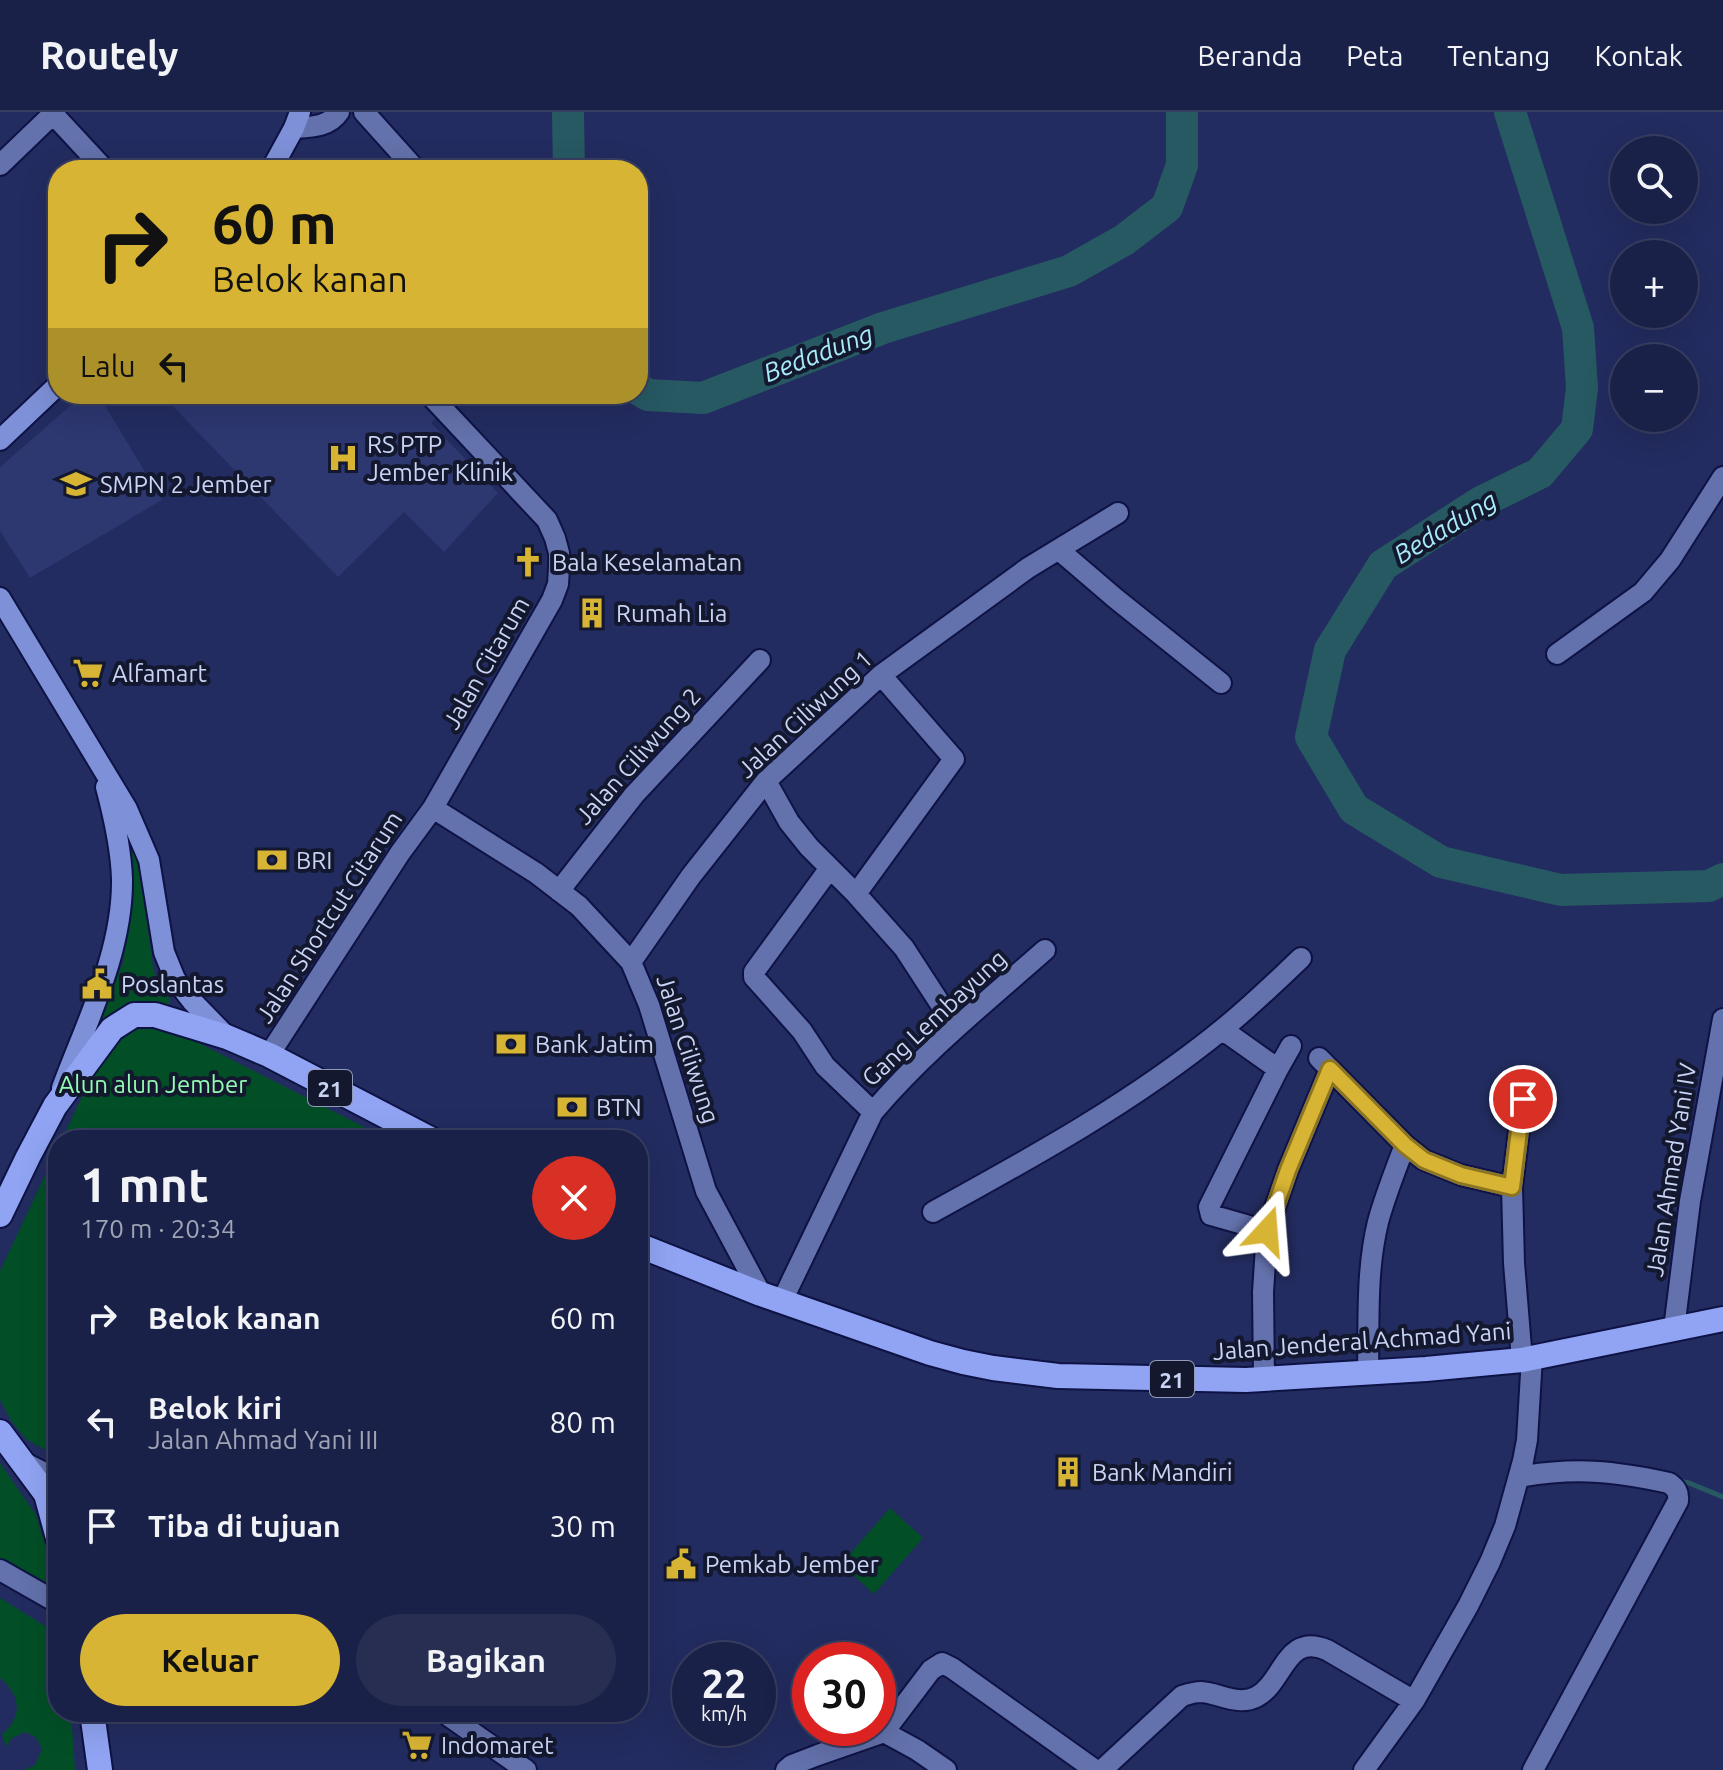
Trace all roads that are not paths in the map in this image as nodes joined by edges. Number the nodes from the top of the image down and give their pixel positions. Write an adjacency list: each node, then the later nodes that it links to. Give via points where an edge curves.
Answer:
1 (339, 112): 4 (street, via 327,123)
2 (364, 112): 7 (street)
3 (54, 113): 5 (street); 8 (street)
4 (297, 120): 6 (main road)
5 (96, 160)
6 (276, 160)
7 (407, 160)
8 (0, 165)
9 (48, 394): 11 (main road)
10 (438, 404): 22 (street, Jalan Citarum, via 547,520 559,568 552,600)
11 (0, 440)
12 (1723, 477): 16 (street, via 1643,592)
13 (1118, 513): 14 (street, Jalan Ciliwung 1)
14 (1059, 550): 18 (street, Jalan Ciliwung 1); 19 (street)
15 (0, 598): 20 (main road)
16 (1557, 654)
17 (760, 660): 24 (street, Jalan Ciliwung 2, via 634,795)
18 (881, 675): 21 (street, Jalan Ciliwung 1); 25 (street, via 954,759)
19 (1221, 683)
20 (101, 765): 32 (main road, via 149,860 158,926 175,979); 37 (main road, via 119,843 120,909 99,991)
21 (766, 781): 23 (street, via 789,822); 28 (street, Jalan Ciliwung 1)
22 (433, 808): 24 (street, Jalan Ciliwung); 34 (street, Jalan Shortcut Citarum)
23 (830, 868): 25 (street); 38 (street, via 754,977 825,1066)
24 (559, 891): 28 (street, Jalan Ciliwung)
25 (856, 894): 30 (street, via 904,948)
26 (1045, 950): 30 (street, Gang Lembayung)
27 (1301, 958): 31 (street)
28 (631, 962): 46 (street, Jalan Ciliwung, via 706,1191)
29 (1723, 1019): 48 (street, Jalan Ahmad Yani IV, via 1686,1224)
30 (956, 1028): 38 (street, Gang Lembayung)
31 (1223, 1030): 35 (street); 42 (street, via 1104,1114)
32 (227, 1037): 34 (highway, 21); 37 (highway, 21, via 155,1015 134,1015 112,1029)
33 (1291, 1046): 35 (street)
34 (269, 1055): 39 (highway, 21)
35 (1278, 1069): 44 (street, via 1209,1207 1211,1215)
36 (1523, 1099): 41 (street)
37 (55, 1106): 43 (highway, 21)
38 (873, 1112): 46 (street, Gang Lembayung)
39 (413, 1130)
40 (1405, 1145): 41 (street, via 1443,1168); 44 (street, via 1324,1064); 50 (street, via 1373,1245)
41 (1512, 1187): 49 (street, via 1514,1263)
42 (933, 1212)
43 (0, 1215)
44 (1267, 1231): 51 (street)
45 (648, 1249): 46 (highway, Jalan Jenderal Achmad Yani / 21)
46 (771, 1298): 51 (highway, Jalan Jenderal Achmad Yani / 21, via 930,1353 993,1368 1070,1376)
47 (1723, 1319): 48 (highway, Jalan Jenderal Achmad Yani / 21)
48 (1674, 1329): 49 (highway, Jalan Jenderal Achmad Yani / 21)
49 (1527, 1359): 50 (highway, Jalan Jenderal Achmad Yani / 21); 55 (street, via 1527,1440)
50 (1368, 1373): 51 (highway, Jalan Jenderal Achmad Yani / 21)
51 (1264, 1379)
52 (0, 1432): 53 (highway)
53 (22, 1461): 54 (street); 56 (highway)
54 (48, 1475)
55 (1519, 1477): 59 (street, via 1490,1562); 72 (street, via 1590,1470 1669,1483 1679,1495)
56 (48, 1501)
57 (0, 1570): 58 (street)
58 (48, 1597)
59 (1414, 1701): 70 (street, via 1327,1650 1307,1645 1290,1655 1255,1698 1243,1701 1199,1692 1182,1696); 71 (street)
60 (896, 1716): 69 (street, via 942,1663)
61 (93, 1722): 66 (highway)
62 (457, 1722): 67 (street)
63 (896, 1739): 68 (street)
64 (844, 1746): 65 (street)
65 (789, 1768)
66 (100, 1770)
67 (526, 1770)
68 (946, 1770)
69 (1095, 1770)
70 (1102, 1770)
71 (1364, 1770)
72 (1533, 1770)

